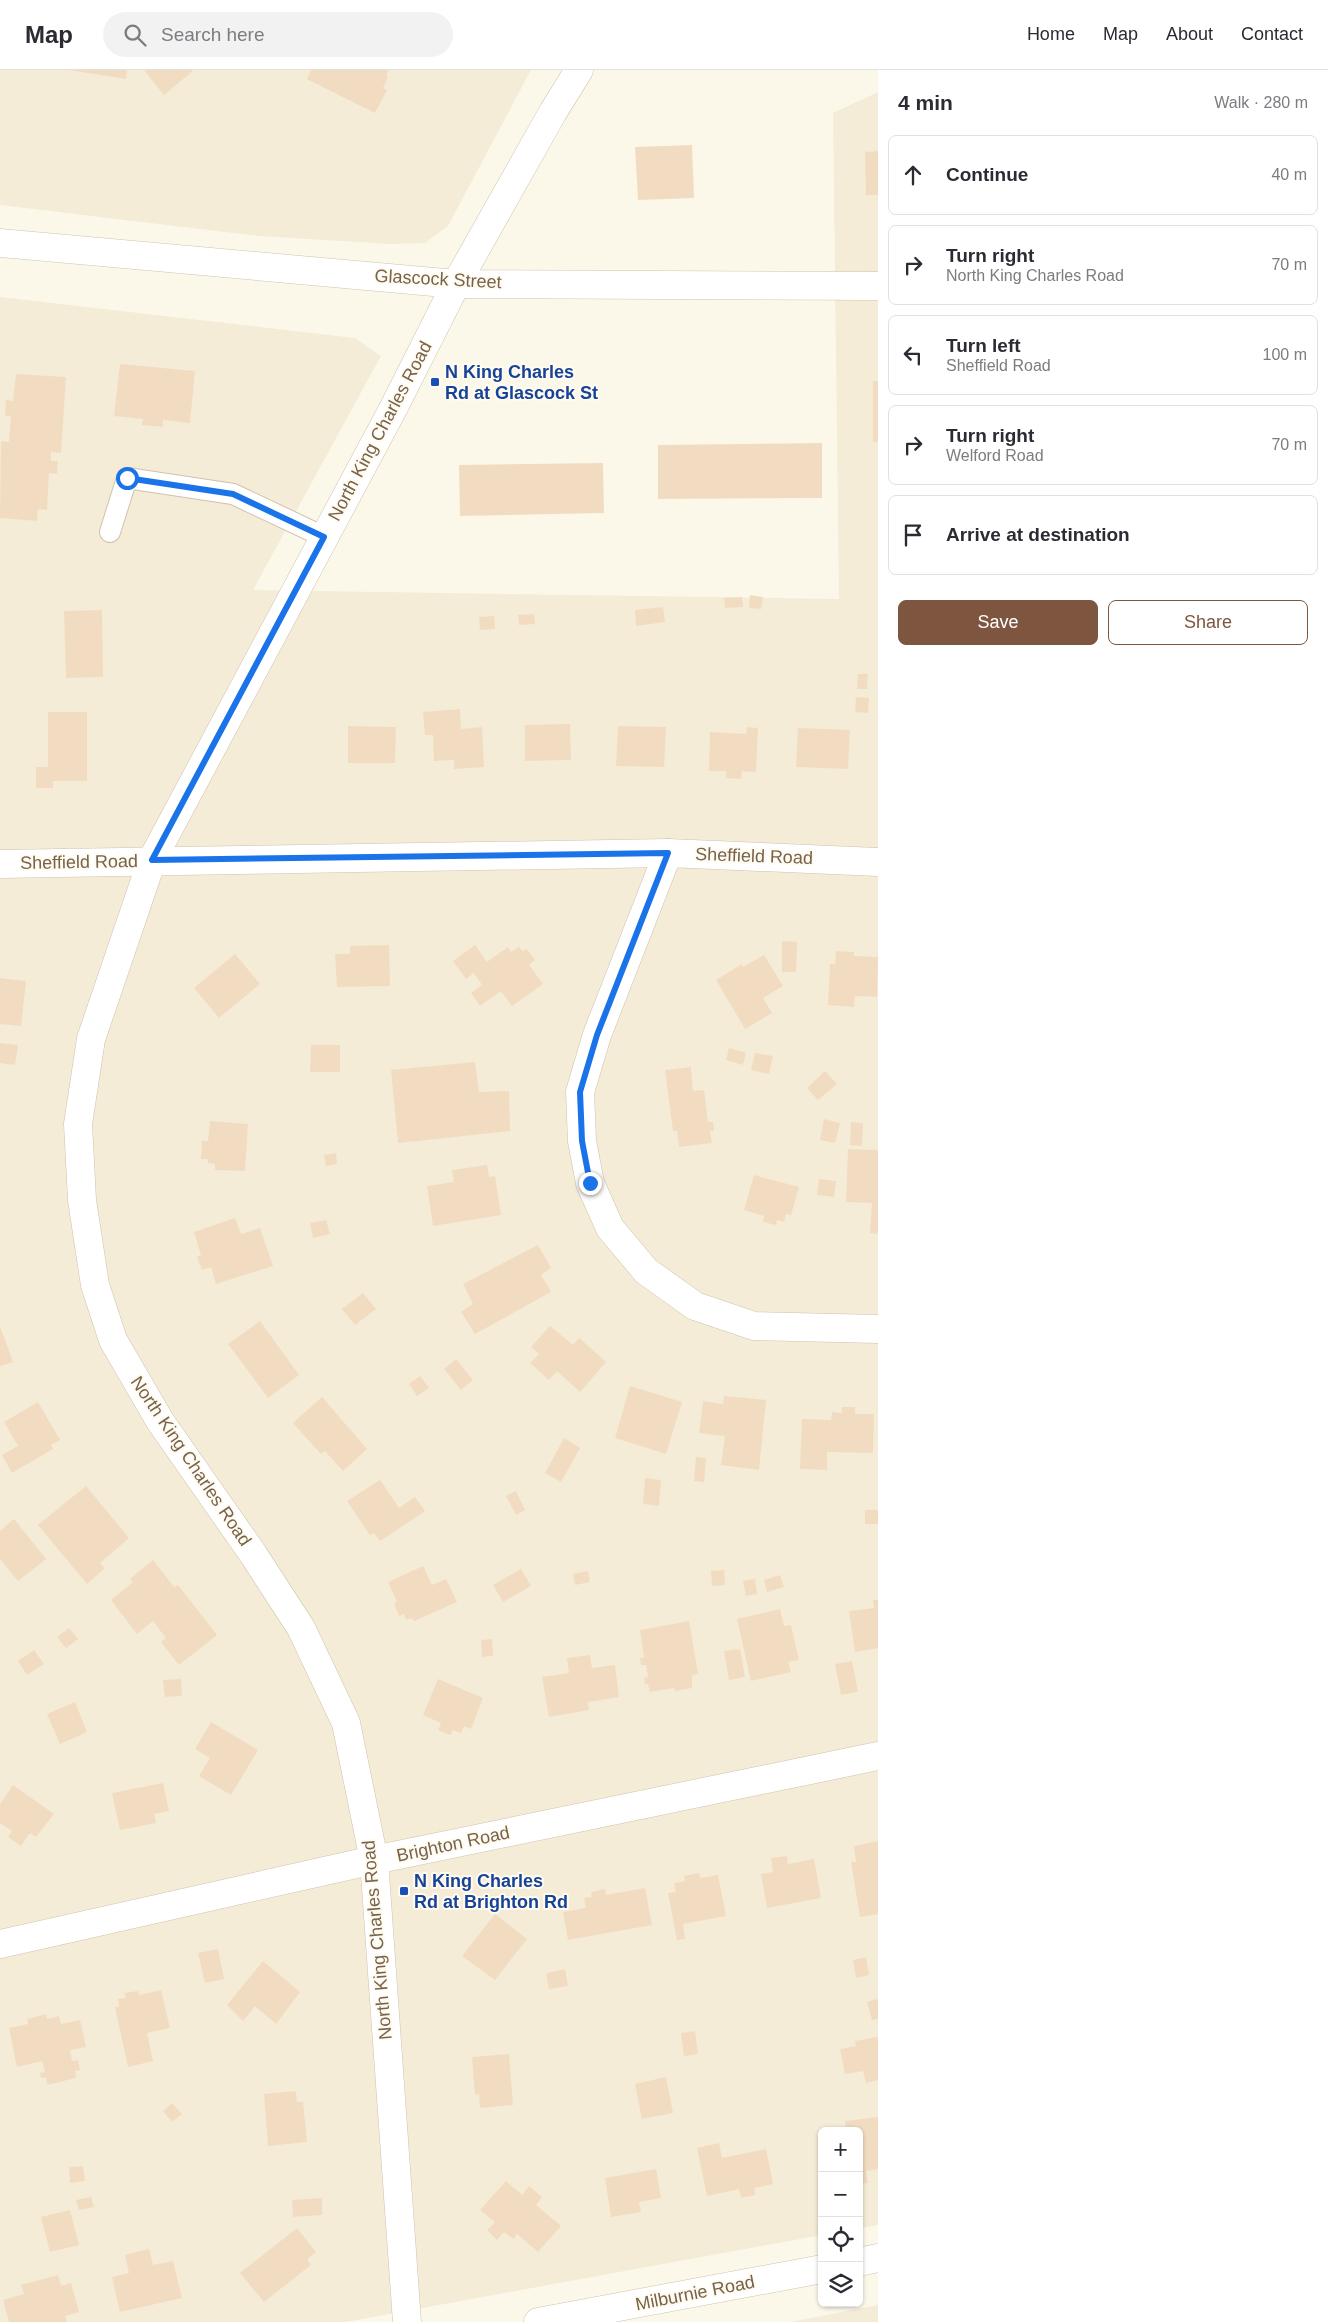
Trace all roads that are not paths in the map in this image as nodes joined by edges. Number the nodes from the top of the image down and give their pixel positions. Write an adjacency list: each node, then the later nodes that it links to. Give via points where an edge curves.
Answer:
1 (579, 70): 3 (street, North King Charles Road)
2 (0, 243): 3 (street, Glascock Street)
3 (456, 284): 4 (street, Glascock Street); 6 (street, North King Charles Road)
4 (878, 286)
5 (110, 532): 6 (lane, via 127,478 233,494)
6 (324, 537): 8 (street, North King Charles Road)
7 (668, 853): 8 (street, Sheffield Road); 9 (street, Sheffield Road); 11 (street, via 597,1035 580,1092 582,1141 590,1183 610,1228 640,1264 695,1306 754,1326)
8 (152, 860): 10 (street, Sheffield Road); 13 (street, North King Charles Road, via 91,1039 78,1124 82,1200 96,1285 113,1340 160,1422 302,1628 346,1723)
9 (878, 862)
10 (0, 864)
11 (878, 1329)
12 (878, 1756): 13 (street, Brighton Road)
13 (374, 1860): 14 (street, Brighton Road); 18 (street, North King Charles Road)
14 (0, 1944)
15 (878, 2258): 16 (street)
16 (863, 2261)
17 (818, 2270): 19 (street, Milburnie Road)
18 (407, 2322)
19 (538, 2322)

